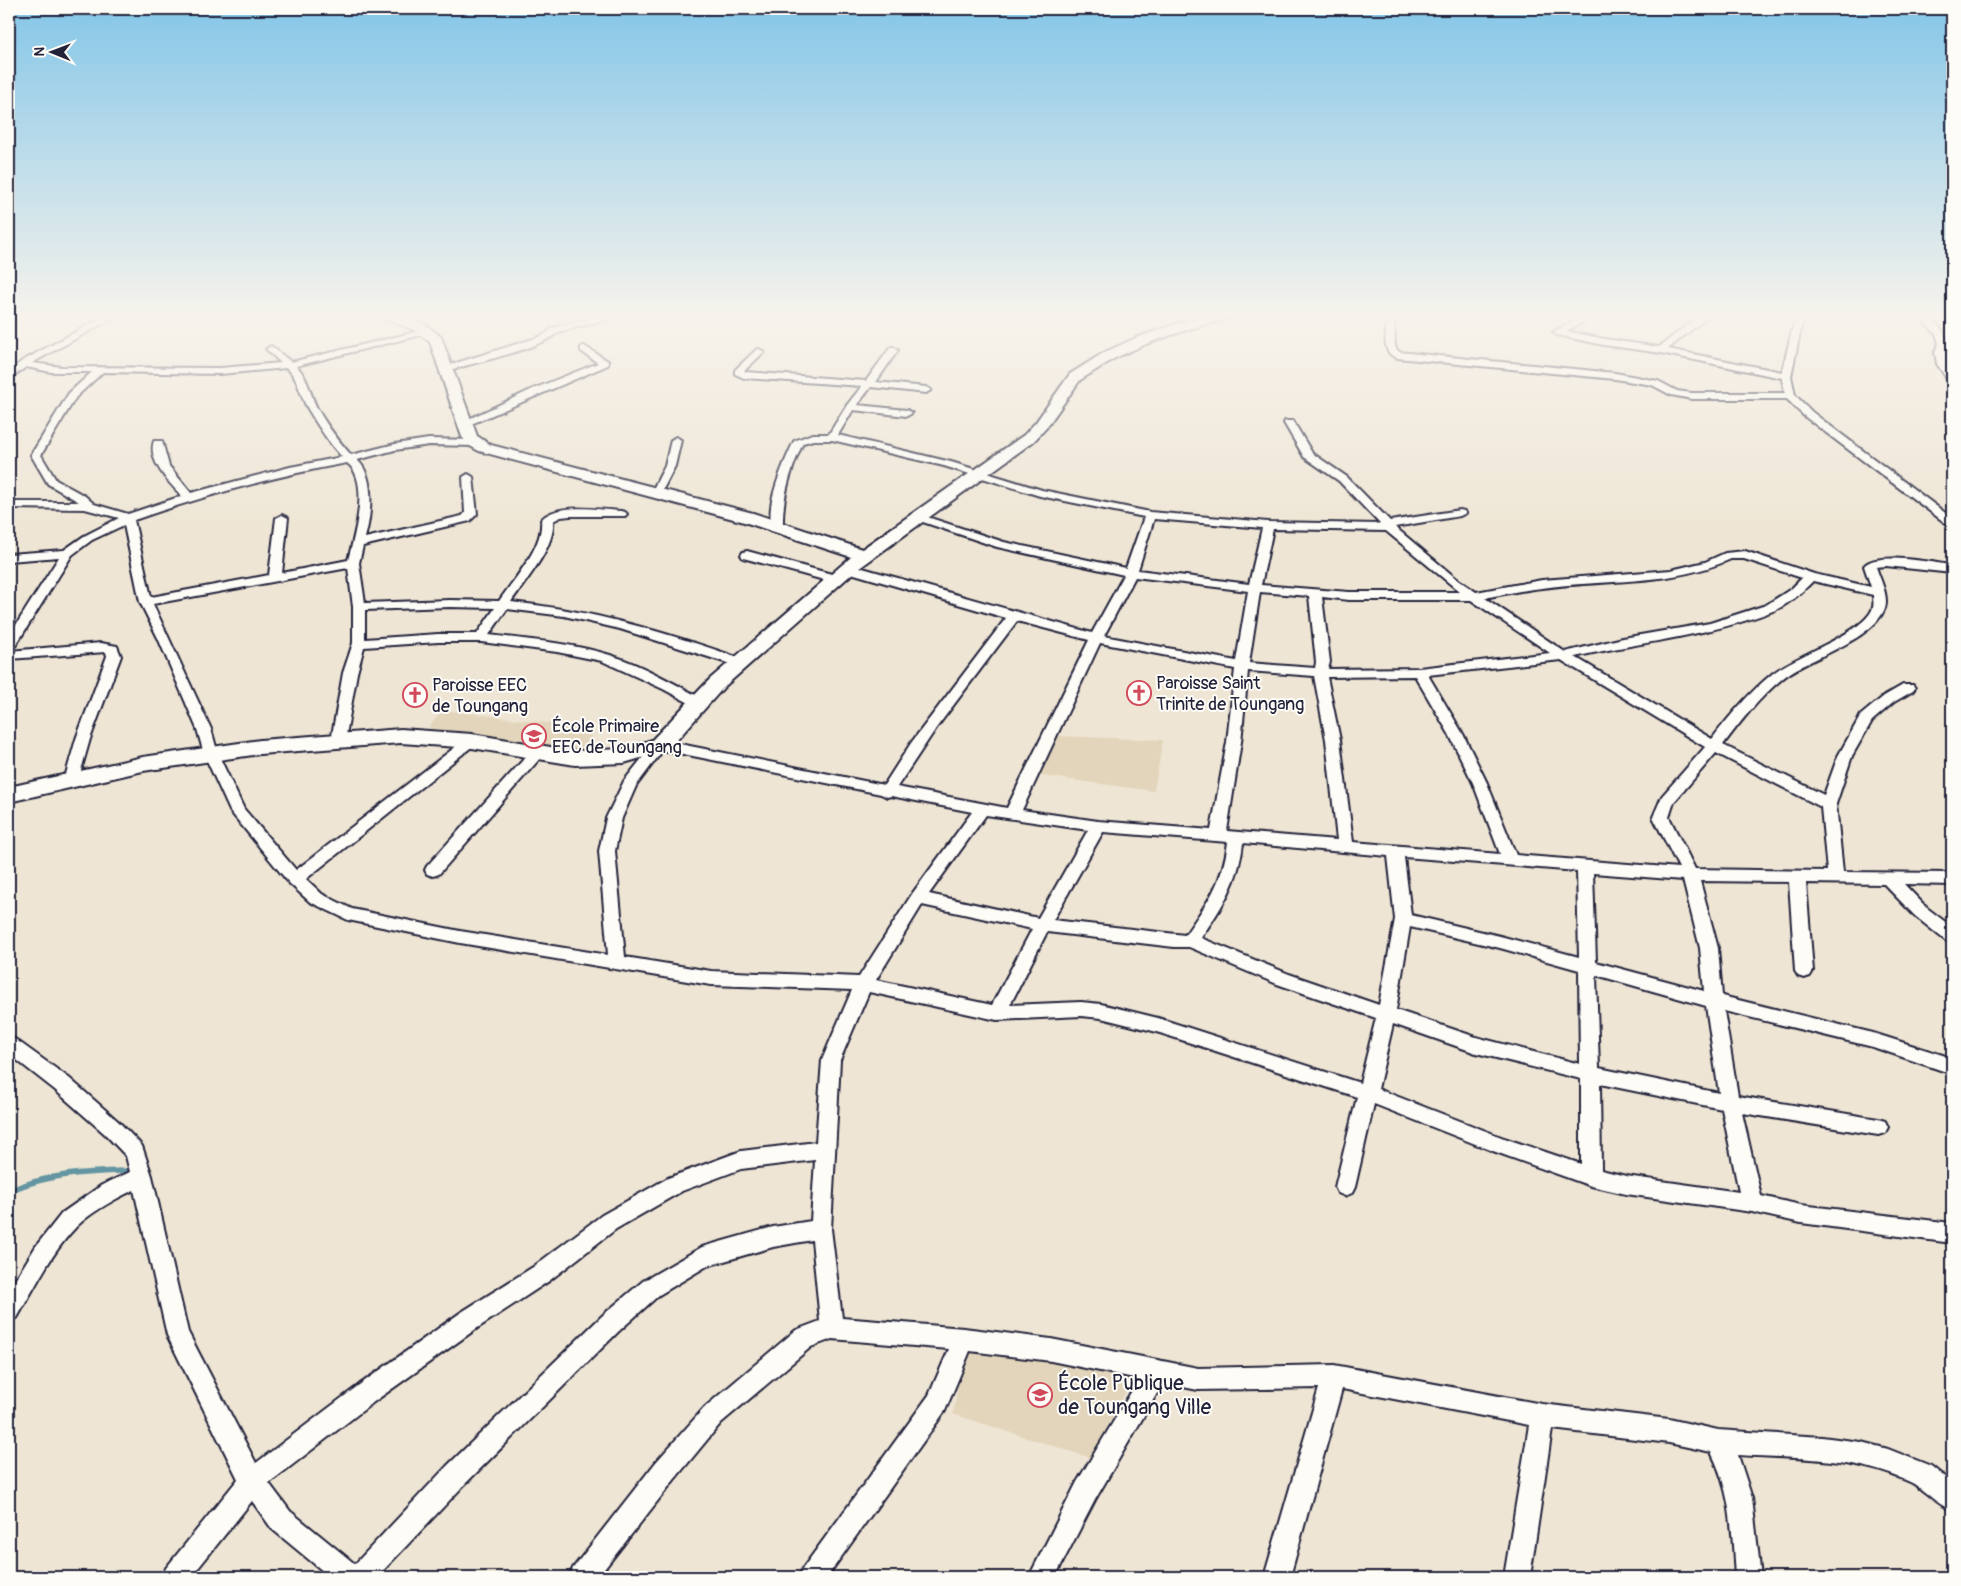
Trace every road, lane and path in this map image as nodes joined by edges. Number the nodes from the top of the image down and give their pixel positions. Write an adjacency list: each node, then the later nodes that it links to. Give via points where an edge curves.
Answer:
1 (80, 388): 26 (street, via 72,395 36,455 52,482)
2 (304, 388): 20 (street, via 312,408)
3 (452, 388): 14 (street)
4 (543, 388): 14 (street)
5 (864, 388): 12 (street)
6 (910, 388): 10 (street)
7 (1067, 388): 21 (street, via 1029,438)
8 (1665, 388): 11 (street, via 1692,396)
9 (1788, 388): 11 (street)
10 (926, 390)
11 (1790, 396): 33 (street, via 1808,414)
12 (850, 407): 13 (street); 16 (street)
13 (907, 413)
14 (465, 423): 19 (street)
15 (1289, 423): 36 (street, via 1308,455 1344,479)
16 (832, 437): 21 (street); 35 (street, via 799,441 779,495)
17 (676, 440): 23 (street, via 670,466)
18 (158, 443): 24 (street, via 160,461 168,476)
19 (475, 443): 20 (street, via 429,442 395,446); 23 (street)
20 (349, 459): 24 (street, via 290,470); 37 (street, via 356,464 362,476 365,503)
21 (978, 474): 29 (street, via 1040,493); 30 (street)
22 (468, 477): 37 (street, via 471,514 466,520)
23 (656, 493): 35 (street)
24 (189, 497): 31 (street)
25 (9, 505): 26 (street)
26 (92, 508): 31 (street, via 110,510)
27 (1460, 513): 36 (street)
28 (621, 514): 53 (street, via 559,513 549,516 544,543)
29 (1150, 515): 34 (street); 45 (street)
30 (918, 517): 40 (street); 45 (street, via 1001,545)
31 (128, 518): 38 (street, via 88,538); 52 (street)
32 (282, 518): 47 (street)
33 (1952, 523)
34 (1268, 525): 36 (street); 48 (street)
35 (778, 526): 40 (street)
36 (1388, 526): 51 (street)
37 (359, 543): 42 (street)
38 (67, 553): 41 (street); 59 (street)
39 (747, 555): 44 (street)
40 (865, 556): 44 (street)
41 (9, 557)
42 (353, 563): 47 (street); 54 (street)
43 (1952, 569): 49 (street, via 1876,563 1870,566)
44 (842, 574): 55 (street); 62 (street)
45 (1130, 574): 48 (street); 57 (street)
46 (1810, 577): 49 (street); 51 (street, via 1736,555 1671,574 1542,584); 61 (street, via 1795,592 1770,608 1712,626)
47 (275, 578): 52 (street)
48 (1254, 588): 50 (street); 63 (street)
49 (1879, 593): 71 (street, via 1879,607 1871,620 1848,637 1778,675 1742,710)
50 (1315, 594): 51 (street); 65 (street, via 1323,662)
51 (1473, 596): 61 (street)
52 (146, 602): 73 (street, via 204,728)
53 (504, 605): 54 (street); 56 (street); 62 (street, via 641,630)
54 (359, 607): 58 (street)
55 (1014, 616): 57 (street); 75 (street, via 904,762)
56 (481, 638): 58 (street); 67 (street, via 606,658)
57 (1096, 638): 63 (street); 79 (street)
58 (359, 643): 68 (street, via 350,673)
59 (9, 645)
60 (9, 656): 74 (street, via 101,647 112,649 114,656)
61 (1563, 656): 64 (street); 71 (street)
62 (740, 663): 67 (street)
63 (1242, 666): 65 (street); 81 (street, via 1234,742)
64 (1419, 672): 65 (street); 85 (street, via 1456,734 1480,783)
65 (1320, 673): 83 (street, via 1333,740)
66 (1908, 688): 77 (street, via 1866,718 1845,756)
67 (698, 702): 70 (street)
68 (338, 741): 69 (street, via 401,736); 73 (street)
69 (472, 741): 72 (street); 92 (street)
70 (660, 745): 72 (street, via 624,756 575,758); 75 (street); 99 (street, via 630,784 614,818 606,851)
71 (1714, 746): 77 (street); 88 (street, via 1667,800 1661,817)
72 (537, 753): 87 (street)
73 (211, 754): 74 (street, via 143,764); 92 (street, via 238,811)
74 (71, 781): 76 (street)
75 (887, 792): 78 (street)
76 (9, 795)
77 (1828, 804): 90 (street)
78 (982, 809): 79 (street); 94 (street)
79 (1012, 814): 80 (street)
80 (1098, 826): 81 (street); 96 (street)
81 (1218, 836): 82 (street)
82 (1236, 838): 83 (street); 98 (street, via 1233,864 1220,896)
83 (1346, 848): 84 (street)
84 (1396, 852): 85 (street); 95 (street)
85 (1510, 859): 86 (street)
86 (1585, 865): 88 (street); 100 (street)
87 (433, 870)
88 (1690, 875): 89 (street); 103 (street, via 1709,948)
89 (1798, 878): 90 (street); 101 (street)
90 (1836, 878): 91 (street)
91 (1888, 878): 93 (street); 97 (street, via 1921,912)
92 (295, 879): 99 (street, via 316,898 348,914 460,937)
93 (1952, 879)
94 (918, 898): 96 (street); 102 (street)
95 (1403, 919): 100 (street); 105 (street)
96 (1042, 924): 98 (street, via 1174,941); 104 (street)
97 (1952, 936)
98 (1190, 940): 105 (street, via 1283,979)
99 (617, 962): 102 (street, via 711,978)
100 (1588, 967): 103 (street); 108 (street)
101 (1804, 971)
102 (864, 984): 104 (street); 112 (street, via 830,1060)
103 (1714, 1001): 107 (street, via 1872,1040); 110 (street)
104 (997, 1013): 109 (street, via 1102,1011 1158,1025)
105 (1386, 1015): 108 (street, via 1476,1045); 109 (street)
106 (9, 1044): 113 (street, via 112,1128 135,1152)
107 (1952, 1066)
108 (1590, 1074): 110 (street); 114 (street)
109 (1368, 1093): 114 (street); 115 (street)
110 (1730, 1104): 111 (street); 116 (street)
111 (1878, 1127)
112 (824, 1150): 117 (street); 126 (street, via 741,1160 676,1184 609,1222 541,1274 468,1320)
113 (142, 1176): 119 (street, via 109,1192 69,1220 43,1253); 126 (street, via 178,1335)
114 (1591, 1177): 116 (street)
115 (1345, 1187)
116 (1752, 1203): 118 (street, via 1801,1214)
117 (821, 1229): 120 (street); 130 (street, via 772,1237 702,1257 651,1288 611,1323 456,1476)
118 (1952, 1233)
119 (9, 1310)
120 (832, 1328): 121 (street); 131 (street, via 804,1338 713,1415)
121 (964, 1338): 122 (street, via 1051,1350); 132 (street, via 937,1403)
122 (1157, 1371): 123 (street, via 1198,1379); 133 (street, via 1086,1491)
123 (1334, 1376): 124 (street); 134 (street)
124 (1542, 1416): 125 (street, via 1609,1422); 135 (street)
125 (1718, 1442): 127 (street, via 1822,1449 1888,1460 1922,1475); 136 (street, via 1738,1490)
126 (252, 1480): 128 (street); 129 (street, via 281,1520)
127 (1952, 1498)
128 (175, 1577)
129 (350, 1577)
130 (360, 1577)
131 (582, 1577)
132 (812, 1577)
133 (1042, 1577)
134 (1277, 1577)
135 (1517, 1577)
136 (1748, 1577)

